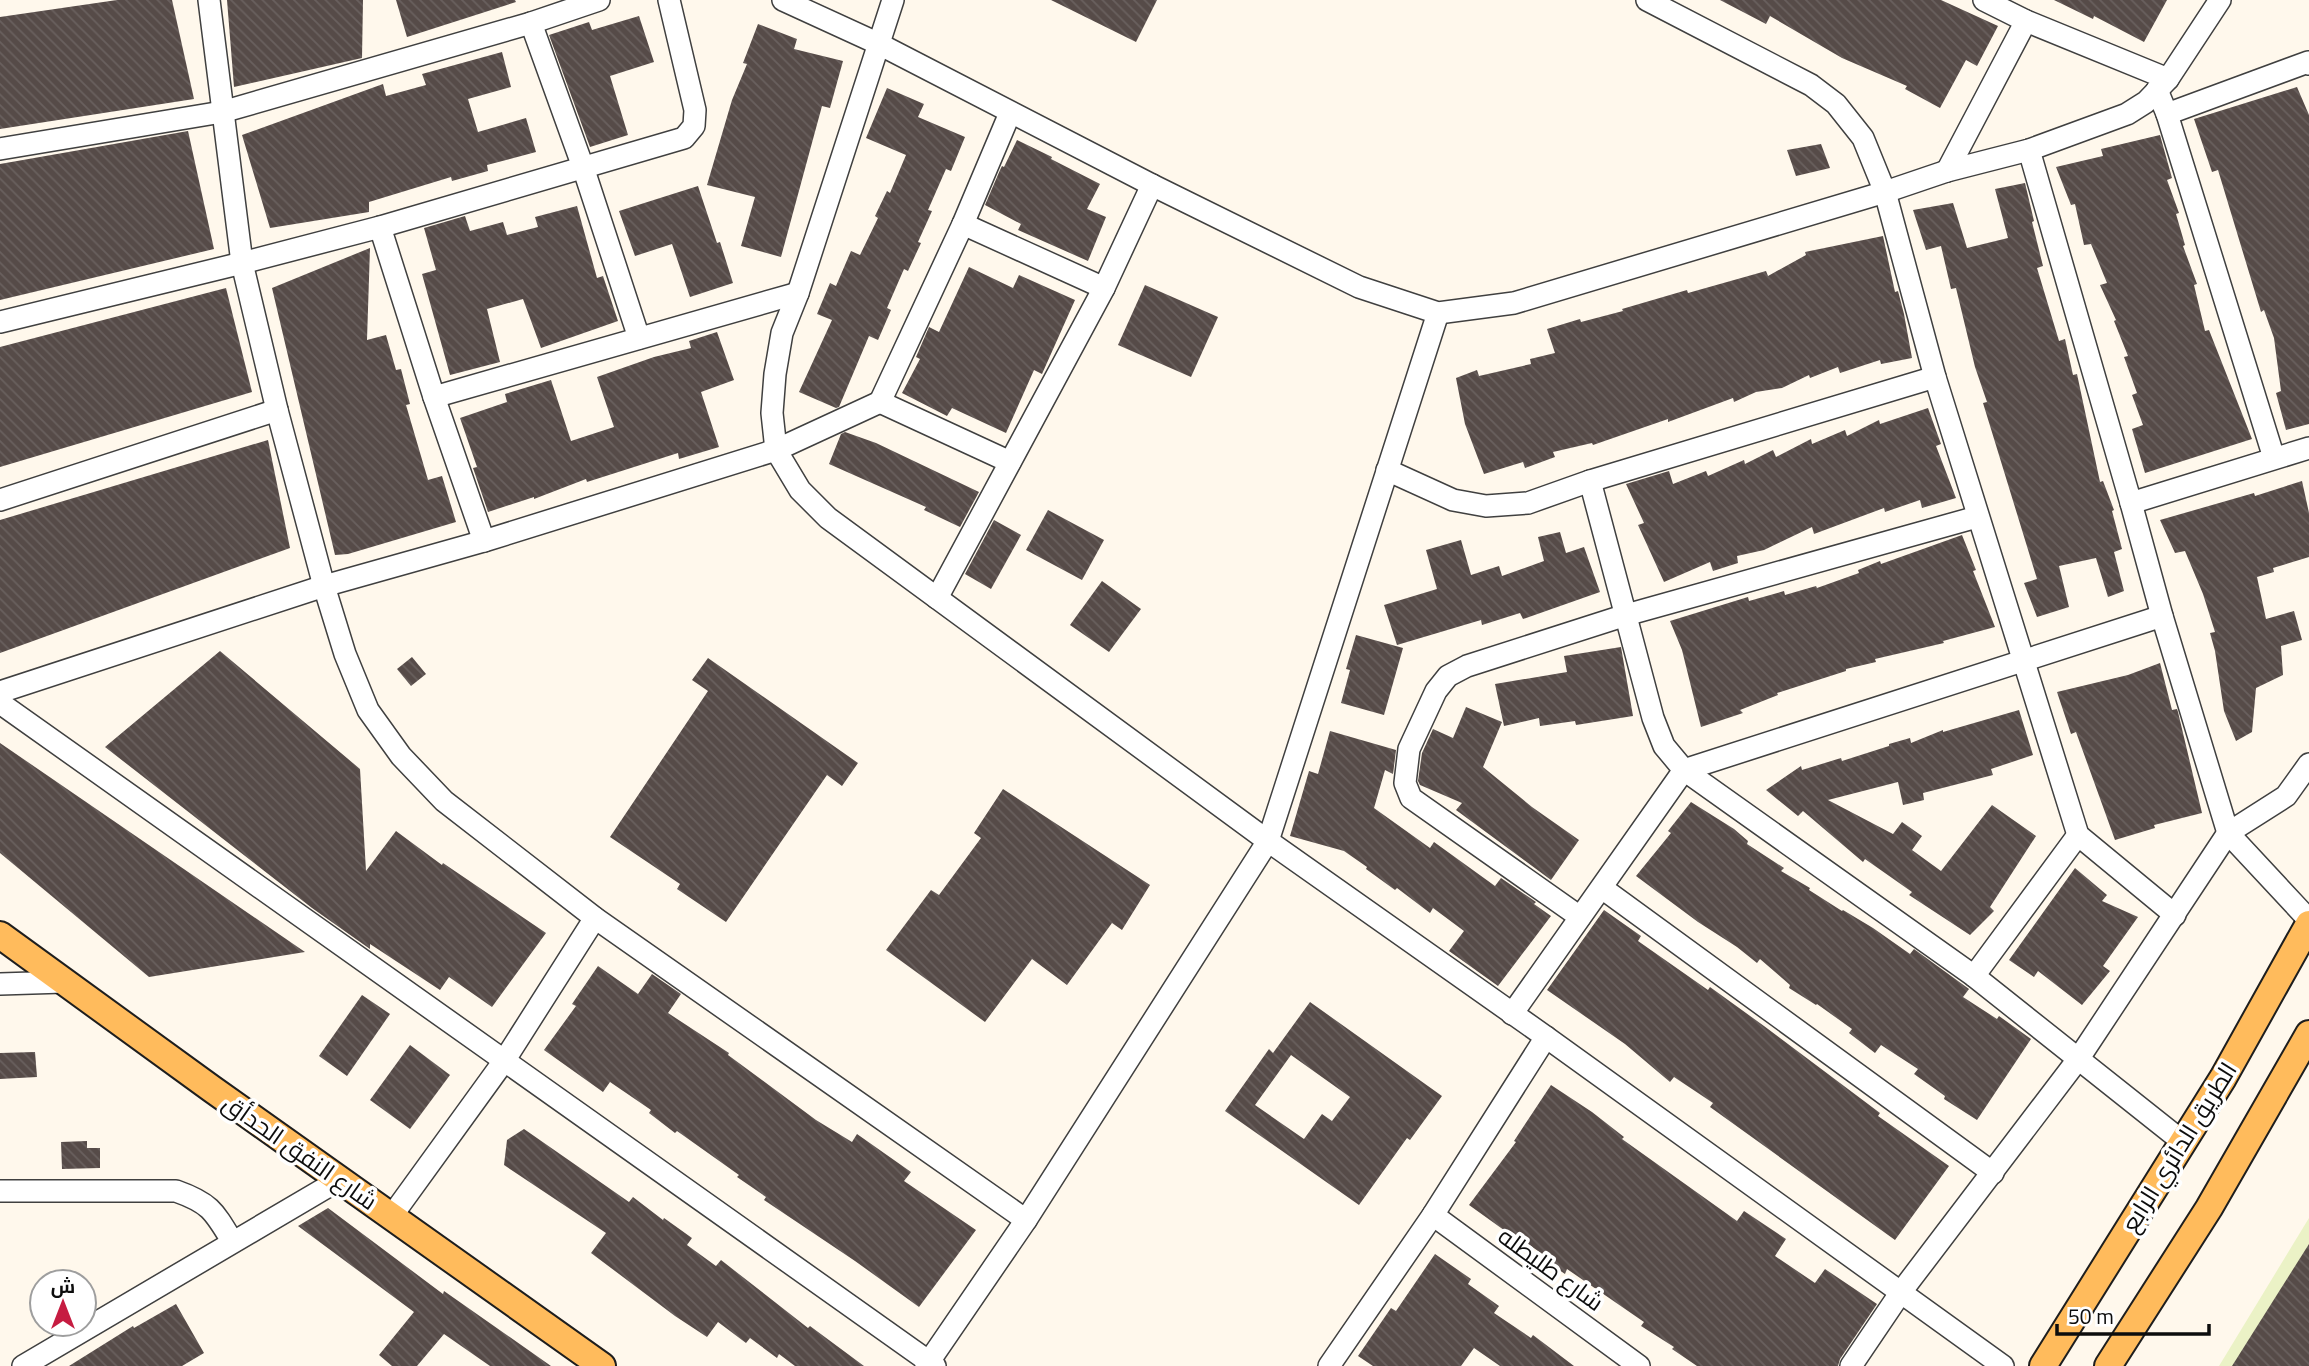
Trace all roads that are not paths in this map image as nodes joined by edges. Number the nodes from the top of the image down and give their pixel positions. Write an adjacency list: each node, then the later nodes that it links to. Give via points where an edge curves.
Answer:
1 (209, 0): 14 (street)
2 (599, 0): 10 (street)
3 (669, 0): 19 (street, via 695,110 694,126 684,138)
4 (783, 0): 11 (street)
5 (893, 0): 11 (street)
6 (1647, 0): 22 (street, via 1811,85 1836,104 1863,138)
7 (1984, 0): 9 (street)
8 (2220, 0): 13 (street)
9 (2026, 22): 13 (street); 20 (street)
10 (531, 23): 14 (street); 19 (street)
11 (879, 44): 15 (street); 27 (street)
12 (2309, 63): 16 (street)
13 (2163, 84): 16 (street); 18 (street, via 2127,114)
14 (222, 112): 17 (street); 25 (street)
15 (1010, 113): 21 (street); 23 (street)
16 (2167, 114): 37 (street)
17 (0, 149)
18 (2029, 150): 20 (street); 42 (street)
19 (583, 167): 24 (street); 30 (street)
20 (1947, 171): 22 (street)
21 (1152, 185): 26 (street); 28 (street, via 1359,287)
22 (1885, 192): 28 (street, via 1514,303); 31 (street)
23 (963, 225): 26 (street); 33 (street)
24 (380, 226): 25 (street); 32 (street)
25 (242, 264): 29 (street); 34 (street)
26 (1104, 288): 38 (street)
27 (798, 293): 30 (street); 36 (street, via 782,333 775,374 772,413)
28 (1437, 313): 39 (street)
29 (0, 322)
30 (639, 338): 32 (street)
31 (1935, 377): 40 (street); 43 (street)
32 (434, 397): 44 (street)
33 (880, 402): 36 (street); 38 (street)
34 (277, 410): 41 (street); 45 (street)
35 (2309, 448): 37 (street)
36 (776, 450): 44 (street); 46 (street, via 800,490 828,518)
37 (2274, 458): 42 (street)
38 (1010, 462): 46 (street)
39 (1387, 470): 40 (street, via 1453,500 1486,506 1528,503); 56 (street)
40 (1590, 481): 47 (street)
41 (0, 500)
42 (2131, 503): 48 (street)
43 (1977, 517): 47 (street); 49 (street)
44 (484, 541): 45 (street)
45 (324, 586): 50 (street); 60 (street, via 368,710 401,756 444,801)
46 (937, 598): 56 (street)
47 (1626, 615): 53 (street, via 1653,718 1664,746); 59 (street, via 1448,676 1436,691 1409,749 1405,783 1411,798)
48 (2162, 617): 49 (street); 54 (street)
49 (2022, 661): 53 (street); 55 (street)
50 (0, 692)
51 (0, 703): 70 (street)
52 (2309, 764): 54 (street, via 2286,796)
53 (1684, 770): 57 (street); 63 (street)
54 (2228, 833): 58 (street); 61 (street)
55 (2078, 835): 58 (street); 63 (street)
56 (1268, 841): 66 (street); 77 (street)
57 (1602, 888): 59 (street); 72 (street)
58 (2175, 915): 69 (street)
59 (1580, 917): 66 (street)
60 (595, 918): 70 (street); 77 (street)
61 (2309, 922): 71 (main road, الطريق الدائري الرابع)
62 (0, 935): 64 (main road, شارع النفق الحدأق)
63 (1974, 976): 69 (street)
64 (64, 982): 65 (street); 73 (main road, شارع النفق الحدأق)
65 (0, 984)
66 (1512, 1014): 68 (street)
67 (2309, 1034): 88 (main road, via 2209,1208)
68 (1546, 1037): 75 (street); 79 (street)
69 (2080, 1058): 71 (street); 72 (street)
70 (504, 1061): 76 (street); 80 (street)
71 (2183, 1142): 87 (main road, الطريق الدائري الرابع)
72 (1993, 1173): 79 (street)
73 (338, 1180): 76 (main road, شارع النفق الحدأق); 78 (street)
74 (0, 1191): 78 (street, via 176,1191 213,1209)
75 (1433, 1215): 83 (street); 84 (street, شارع طليطله)
76 (391, 1216): 82 (main road, شارع النفق الحدأق)
77 (1026, 1220): 80 (street)
78 (232, 1241): 81 (street)
79 (1901, 1292): 85 (street); 86 (street)
80 (930, 1364)
81 (23, 1366)
82 (602, 1366)
83 (1329, 1366)
84 (1639, 1366)
85 (1851, 1366)
86 (2003, 1366)
87 (2043, 1366)
88 (2108, 1366)

